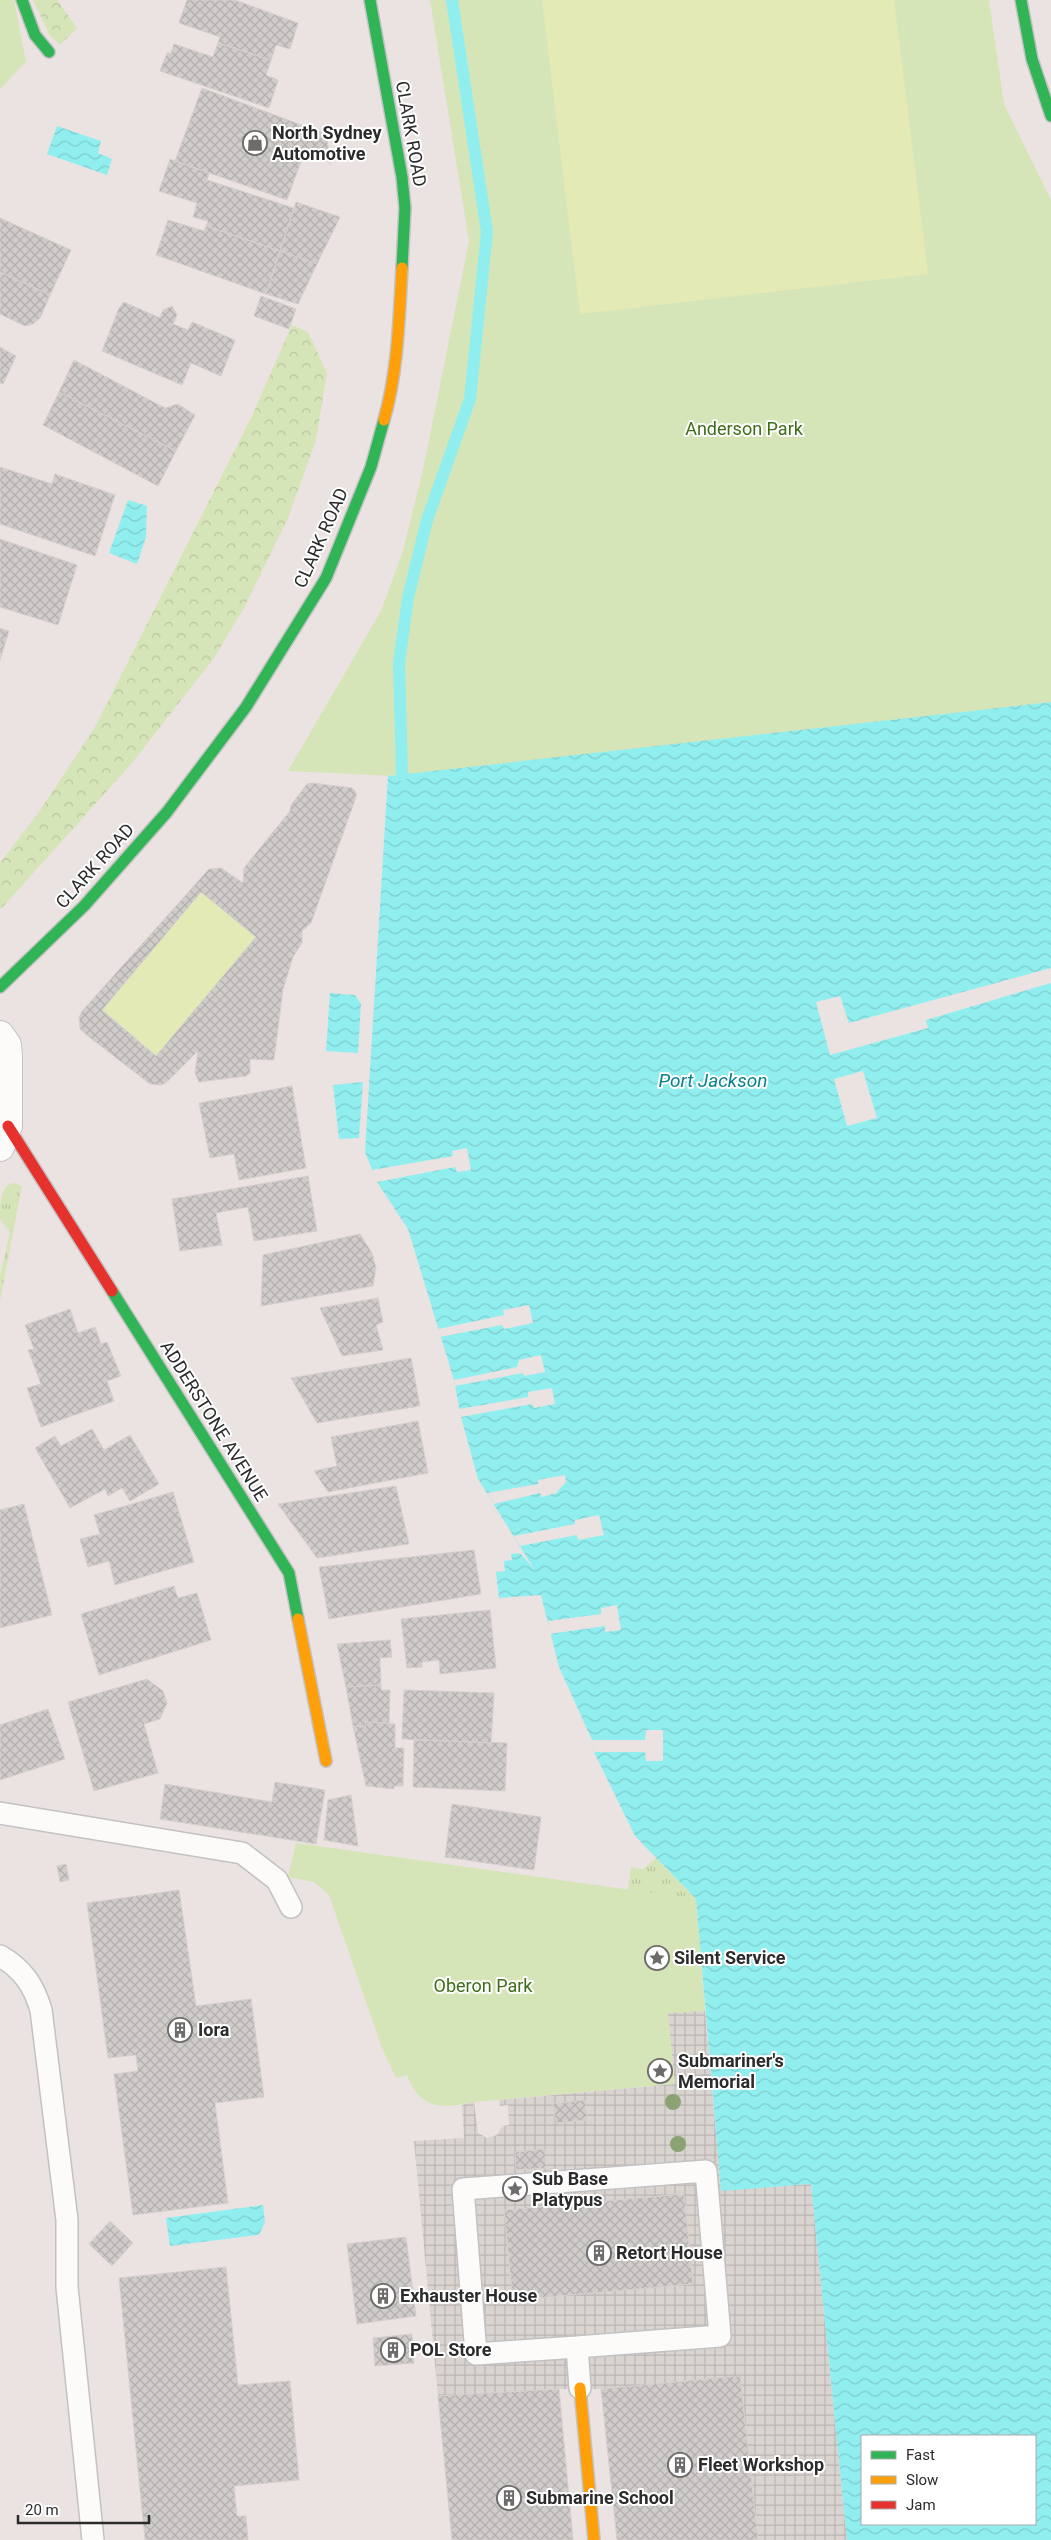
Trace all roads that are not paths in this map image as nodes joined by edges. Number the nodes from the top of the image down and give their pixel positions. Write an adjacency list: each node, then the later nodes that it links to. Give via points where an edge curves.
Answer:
1 (22, 0): 4 (main road, via 32,30)
2 (370, 0): 6 (main road, CLARK ROAD, via 405,208 397,352 390,400 371,467 326,578 246,707 167,812 84,906)
3 (1021, 0): 5 (main road, via 1039,86)
4 (49, 52)
5 (1051, 116)
6 (0, 987)
7 (0, 1035): 8 (street, via 7,1045 8,1056)
8 (4, 1137): 9 (main road, ADDERSTONE AVENUE, via 289,1573)
9 (326, 1761)
10 (0, 1813): 11 (lane, via 242,1853 277,1880)
11 (291, 1907)
12 (0, 1956): 15 (lane, via 32,1985 41,2010 67,2220 67,2287)
13 (576, 2347): 13 (lane, via 476,2354 463,2189 706,2171 720,2336); 14 (lane)
14 (580, 2388): 16 (main road)
15 (93, 2540)
16 (594, 2540)

